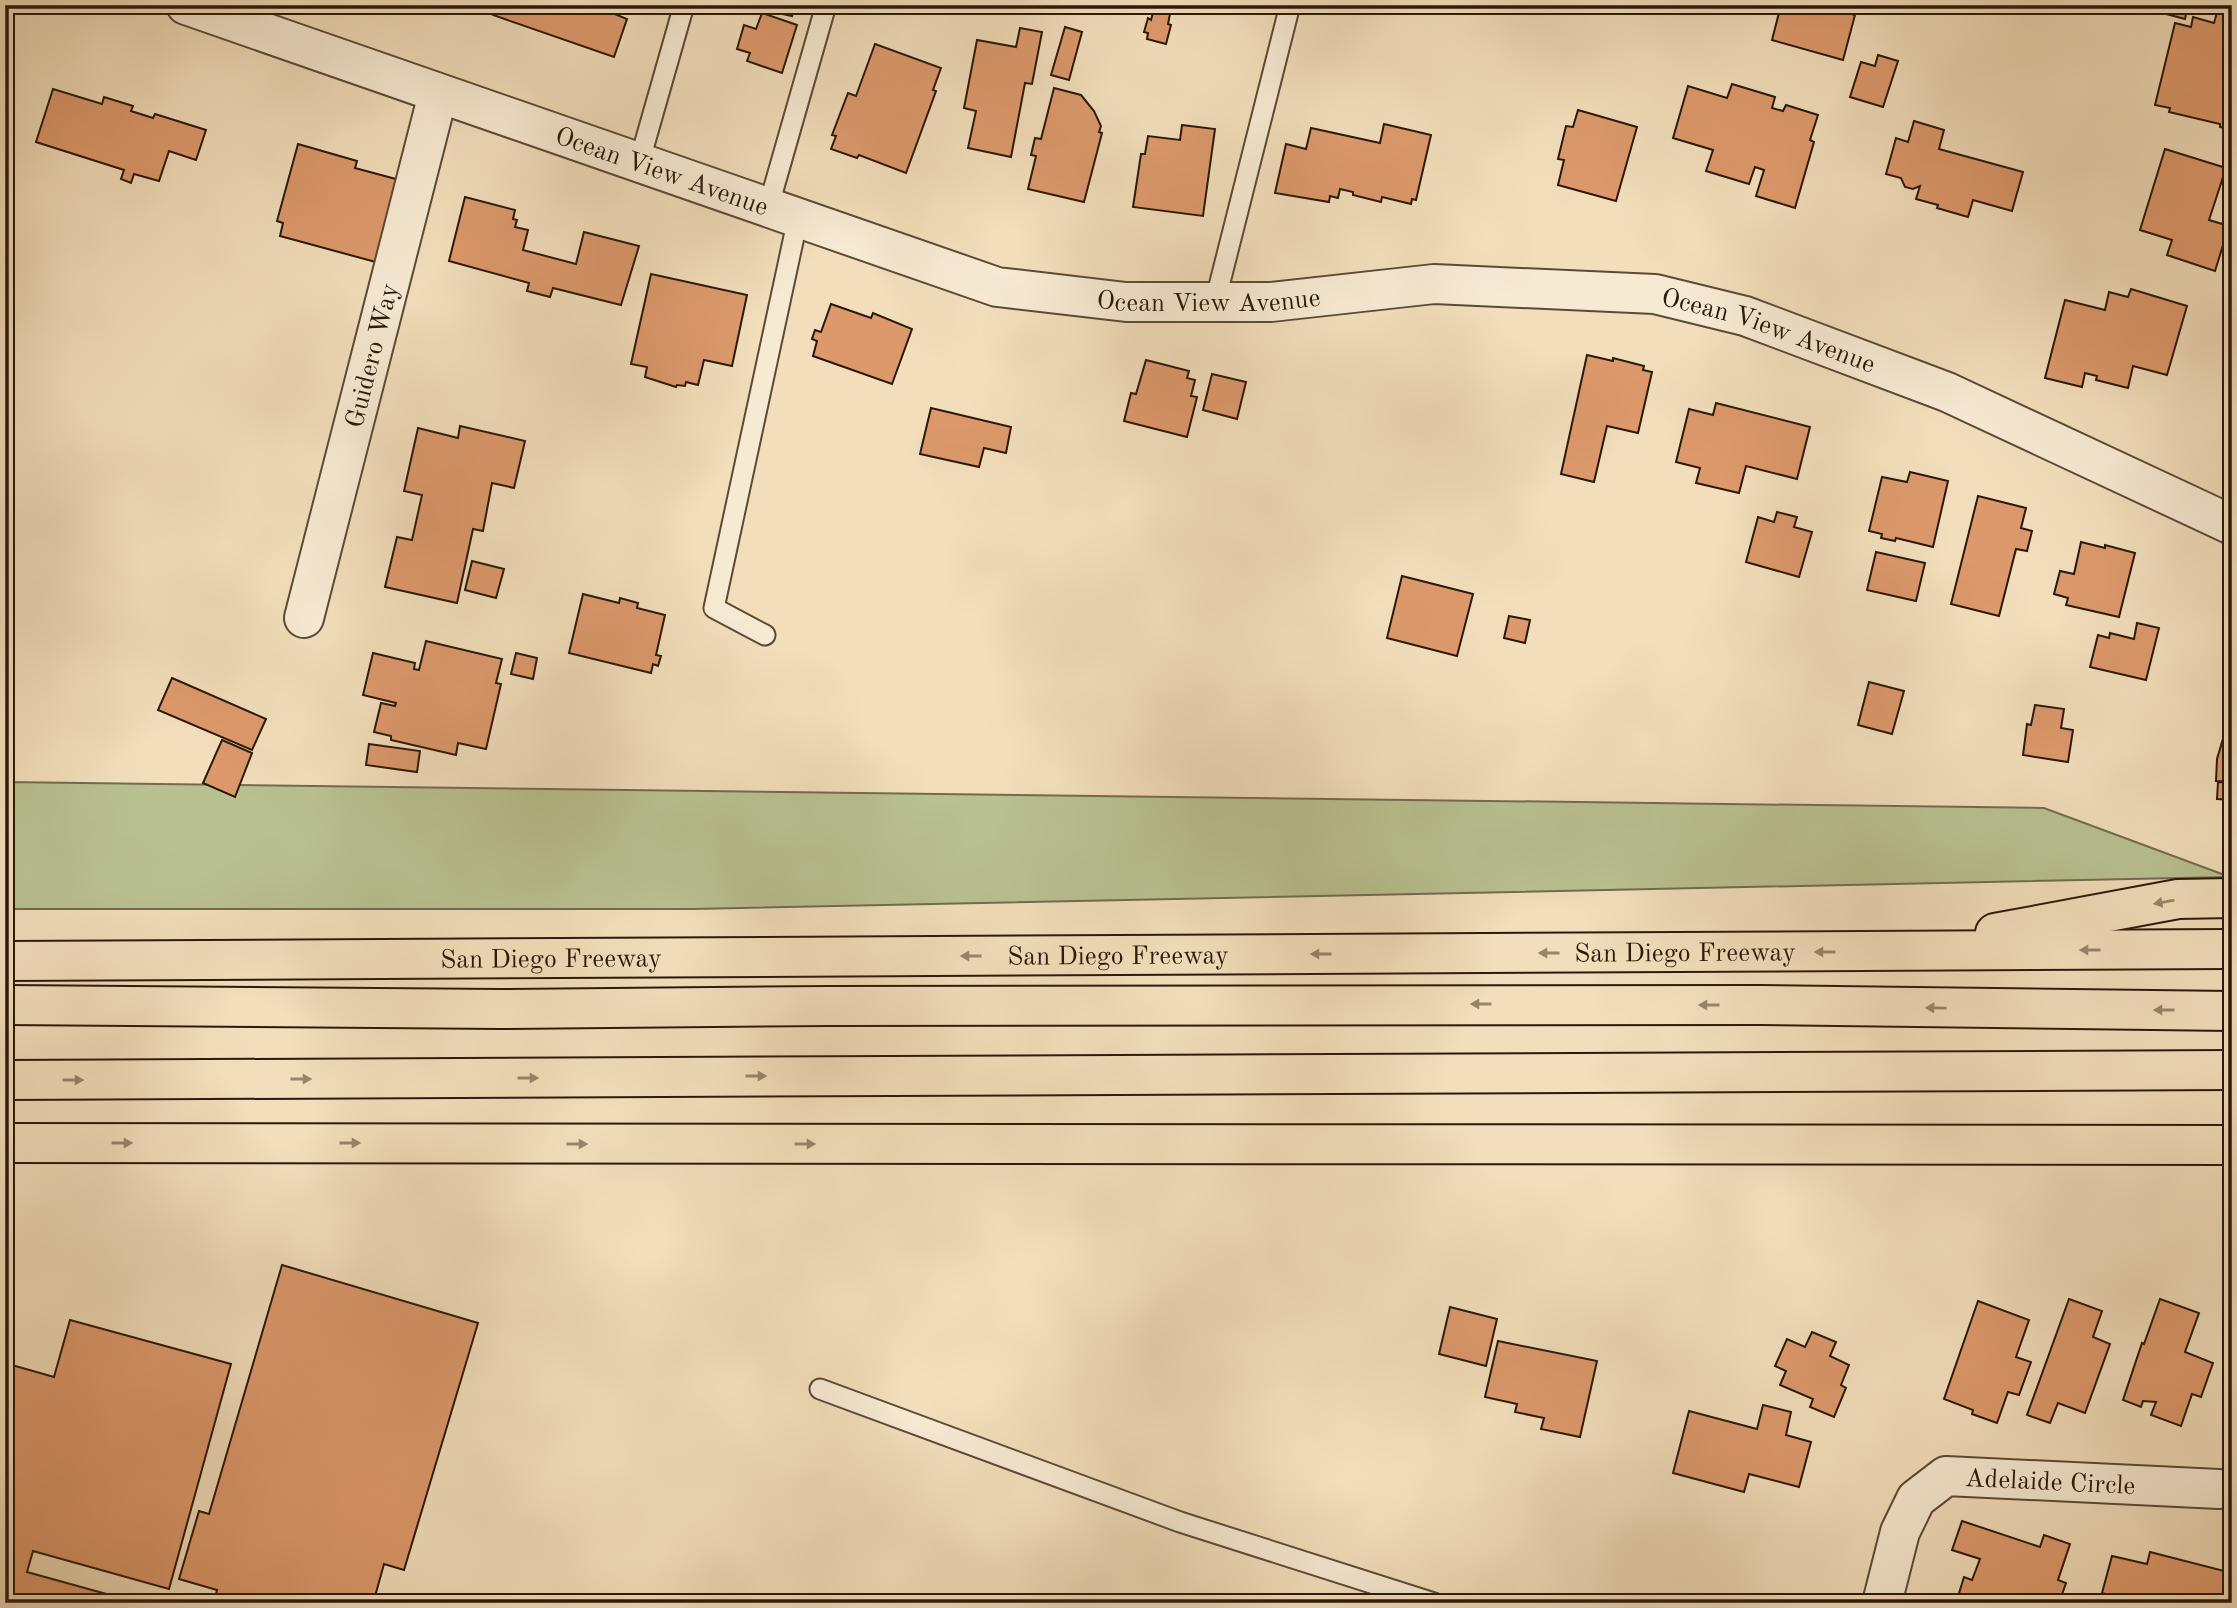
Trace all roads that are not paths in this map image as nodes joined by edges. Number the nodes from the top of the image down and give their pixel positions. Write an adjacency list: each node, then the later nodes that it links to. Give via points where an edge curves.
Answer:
1 (186, 5): 5 (street, Ocean View Avenue)
2 (684, 5): 6 (lane)
3 (826, 5): 7 (lane)
4 (1290, 5): 8 (lane)
5 (438, 94): 6 (street, Ocean View Avenue); 10 (street, Guidero Way)
6 (639, 163): 7 (street, Ocean View Avenue)
7 (783, 213): 8 (street, Ocean View Avenue, via 998,287 1126,302); 11 (lane, via 714,608)
8 (1215, 302): 9 (street, Ocean View Avenue, via 1271,302 1434,284 1655,294 1745,316 1947,392)
9 (2230, 519)
10 (304, 618)
11 (765, 635)
12 (2232, 898): 14 (highway, one-way to 14, via 2178,899)
13 (2232, 949): 14 (highway, San Diego Freeway, one-way to 14)
14 (1893, 951): 15 (highway, San Diego Freeway, one-way to 15)
15 (5, 961)
16 (5, 1005): 17 (highway, one-way to 16, via 1706,1004 501,1009)
17 (2232, 1011)
18 (2232, 1070): 19 (highway, one-way to 18)
19 (5, 1080)
20 (5, 1143): 21 (highway, one-way to 21)
21 (2232, 1145)
22 (820, 1389): 24 (lane, via 1180,1522)
23 (2219, 1489): 25 (street, Adelaide Circle, via 1946,1476 1916,1499 1900,1532)
24 (1434, 1603)
25 (1882, 1603)

